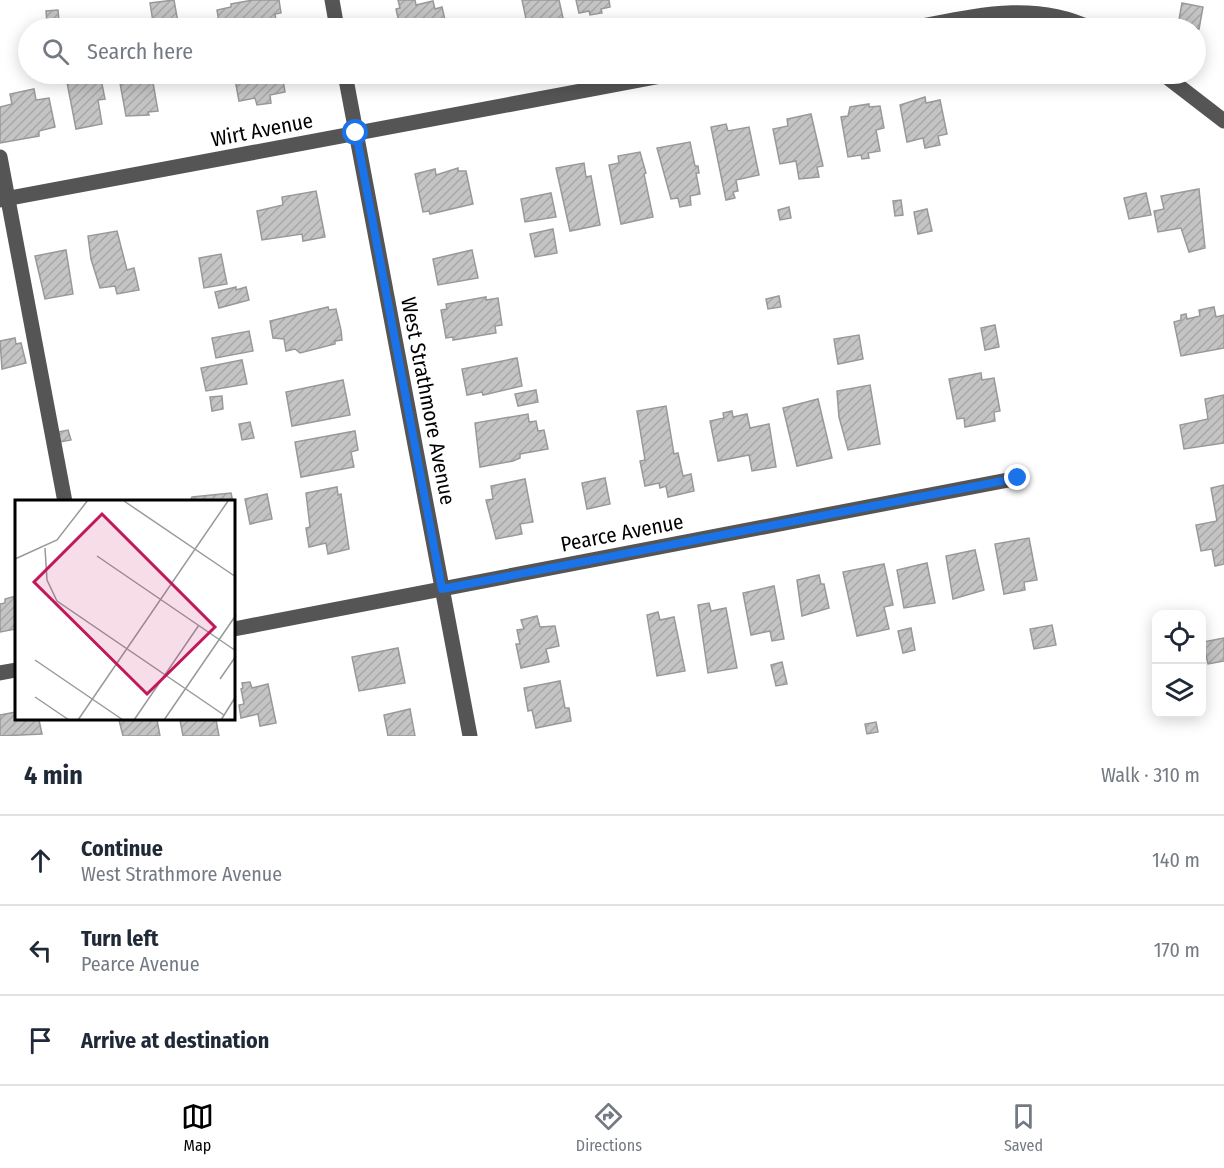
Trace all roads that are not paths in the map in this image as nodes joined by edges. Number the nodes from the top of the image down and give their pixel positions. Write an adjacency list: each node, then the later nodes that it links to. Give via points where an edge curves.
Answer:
1 (332, 0): 2 (street)
2 (335, 18)
3 (964, 18): 4 (street, via 996,12 1035,12)
4 (1056, 18)
5 (347, 84): 9 (street, West Strathmore Avenue)
6 (618, 84): 9 (street, Wirt Avenue)
7 (1176, 84): 8 (street)
8 (1224, 121)
9 (356, 133): 11 (street, Wirt Avenue); 14 (street, West Strathmore Avenue)
10 (0, 157): 11 (street)
11 (4, 200): 13 (street)
12 (1018, 478): 14 (street, Pearce Avenue)
13 (66, 500)
14 (442, 589): 15 (street, Pearce Avenue); 18 (street, West Strathmore Avenue)
15 (236, 628)
16 (15, 670): 17 (street)
17 (0, 673)
18 (470, 736)

